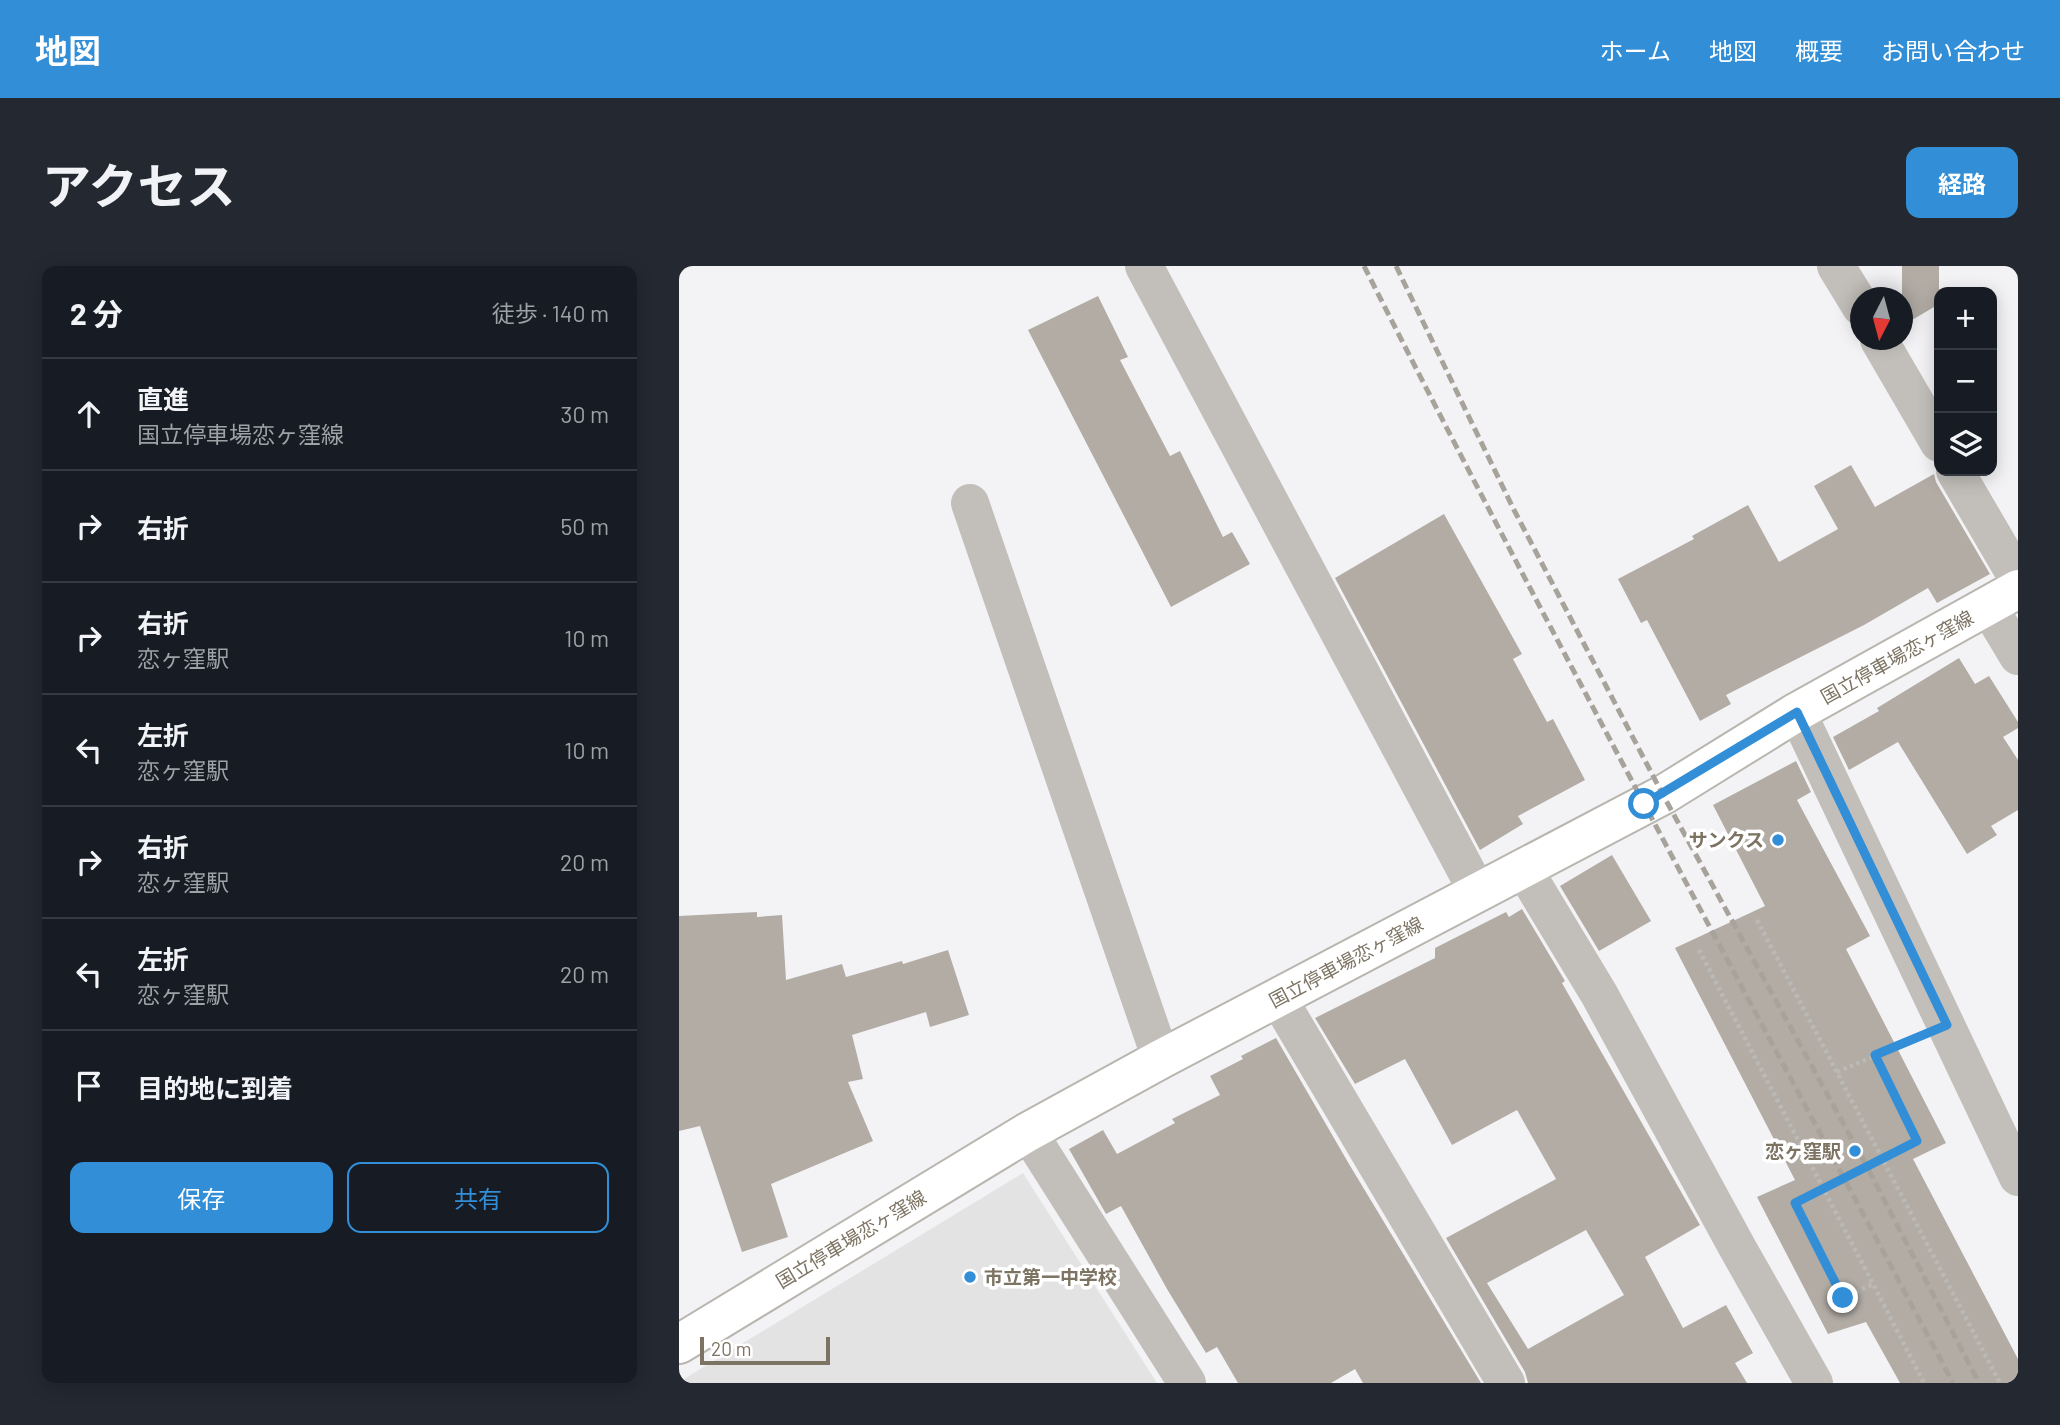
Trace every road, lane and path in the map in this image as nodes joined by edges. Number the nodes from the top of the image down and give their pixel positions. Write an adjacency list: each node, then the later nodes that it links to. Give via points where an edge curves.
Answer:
1 (1144, 266): 13 (street)
2 (1836, 266): 3 (street)
3 (1850, 290)
4 (1885, 350): 5 (street)
5 (1934, 434)
6 (1958, 476): 8 (street)
7 (970, 503): 19 (street)
8 (2018, 579)
9 (2003, 598): 10 (street); 11 (main road, 国立停車場恋ヶ窪線)
10 (2018, 656)
11 (1797, 712): 12 (main road, 国立停車場恋ヶ窪線, via 1663,795); 17 (street)
12 (1523, 868): 13 (main road, 国立停車場恋ヶ窪線); 27 (street, via 1599,994)
13 (1477, 891): 16 (main road, 国立停車場恋ヶ窪線)
14 (1757, 920): 20 (path)
15 (1699, 950): 23 (path)
16 (1278, 998): 19 (main road, 国立停車場恋ヶ窪線); 26 (street)
17 (1947, 1025): 18 (path); 22 (street)
18 (1875, 1055): 20 (path); 23 (path, bridge, via 1917,1141 1795,1203 1843,1298)
19 (1161, 1059): 21 (main road, 国立停車場恋ヶ窪線)
20 (1837, 1072): 29 (path)
21 (1028, 1132): 24 (main road, 国立停車場恋ヶ窪線); 25 (street)
22 (2018, 1177)
23 (1873, 1284): 28 (path)
24 (679, 1344)
25 (1187, 1383)
26 (1506, 1383)
27 (1814, 1383)
28 (1924, 1383)
29 (2000, 1383)

